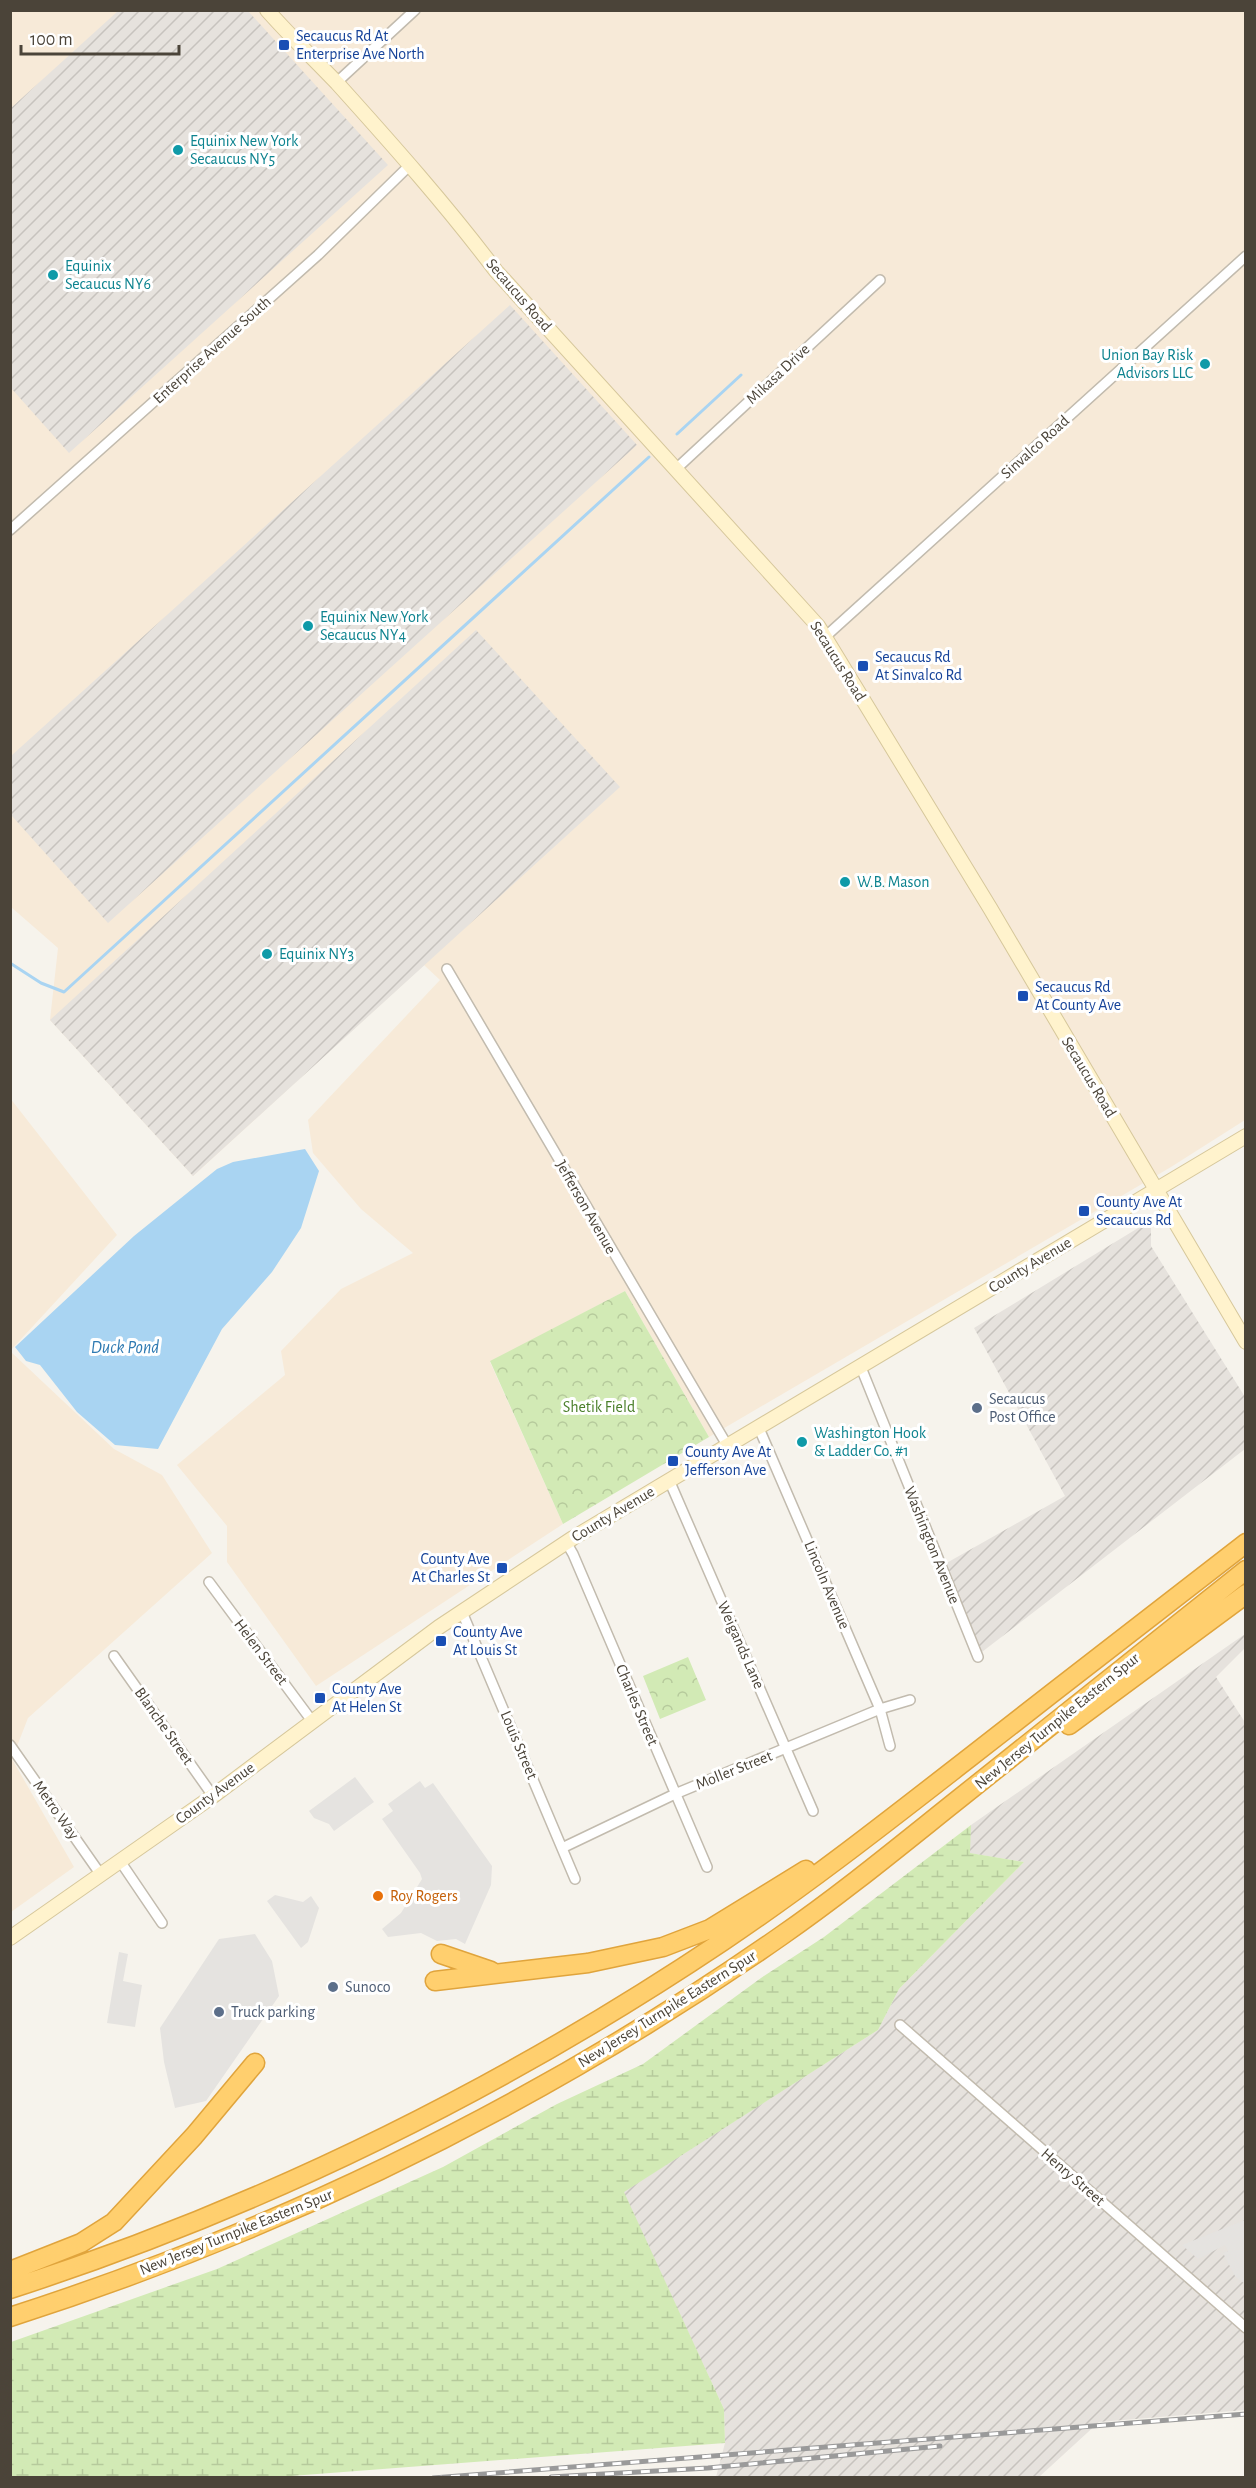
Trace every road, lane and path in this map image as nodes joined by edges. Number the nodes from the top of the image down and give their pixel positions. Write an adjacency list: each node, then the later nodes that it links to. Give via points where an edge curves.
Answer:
1 (267, 10): 3 (main road, Secaucus Road)
2 (415, 10): 3 (street)
3 (336, 83): 4 (main road, Secaucus Road)
4 (410, 165): 7 (main road, Secaucus Road, via 496,271); 8 (street, Enterprise Avenue South, via 318,255)
5 (1245, 256): 9 (street, Sinvalco Road)
6 (880, 280): 7 (street, Mikasa Drive)
7 (676, 469): 9 (main road, Secaucus Road)
8 (10, 530)
9 (825, 637): 12 (main road, Secaucus Road)
10 (447, 969): 16 (street, Jefferson Avenue)
11 (1245, 1136): 12 (main road, County Avenue)
12 (1156, 1190): 13 (main road, Secaucus Road); 14 (main road, County Avenue)
13 (1245, 1342)
14 (860, 1365): 15 (main road, County Avenue); 25 (street, Washington Avenue)
15 (758, 1426): 16 (main road, County Avenue); 27 (street, Lincoln Avenue)
16 (727, 1445): 17 (main road, County Avenue)
17 (669, 1480): 18 (main road, County Avenue); 31 (street, Weigands Lane)
18 (566, 1542): 23 (main road, County Avenue); 33 (street, Charles Street)
19 (1245, 1543): 36 (highway, New Jersey Turnpike Eastern Spur)
20 (1241, 1575): 32 (highway, New Jersey Turnpike Eastern Spur)
21 (209, 1582): 28 (street, Helen Street)
22 (1245, 1594): 32 (highway, via 1074,1722)
23 (462, 1612): 28 (main road, County Avenue); 37 (street, Louis Street)
24 (114, 1656): 34 (street, Blanche Street)
25 (978, 1657)
26 (910, 1700): 27 (street, Moller Street)
27 (880, 1709): 30 (street, Lincoln Avenue); 31 (street, Moller Street)
28 (312, 1721): 34 (main road, County Avenue)
29 (10, 1745): 40 (street, Metro Way)
30 (890, 1746)
31 (786, 1749): 33 (street, Moller Street); 35 (street, Weigands Lane)
32 (1006, 1762): 51 (highway, New Jersey Turnpike Eastern Spur, via 775,1940 665,2013 541,2086 414,2154 283,2215 149,2269)
33 (675, 1794): 37 (street, Moller Street); 39 (street, Charles Street)
34 (213, 1796): 38 (main road, County Avenue)
35 (813, 1811)
36 (882, 1825): 45 (highway, via 719,1924 686,1939 631,1955); 50 (highway, New Jersey Turnpike Eastern Spur, via 706,1952 465,2097 242,2203)
37 (562, 1848): 41 (street, Louis Street)
38 (120, 1861): 40 (main road, County Avenue); 42 (street)
39 (707, 1867)
40 (101, 1875): 43 (main road, County Avenue)
41 (575, 1879)
42 (162, 1923)
43 (10, 1938)
44 (441, 1954): 45 (highway)
45 (499, 1973): 46 (highway)
46 (435, 1982)
47 (900, 2025): 52 (street, Henry Street)
48 (255, 2063): 49 (highway, via 114,2222 88,2239)
49 (10, 2271)
50 (10, 2289)
51 (10, 2317)
52 (1245, 2328)

